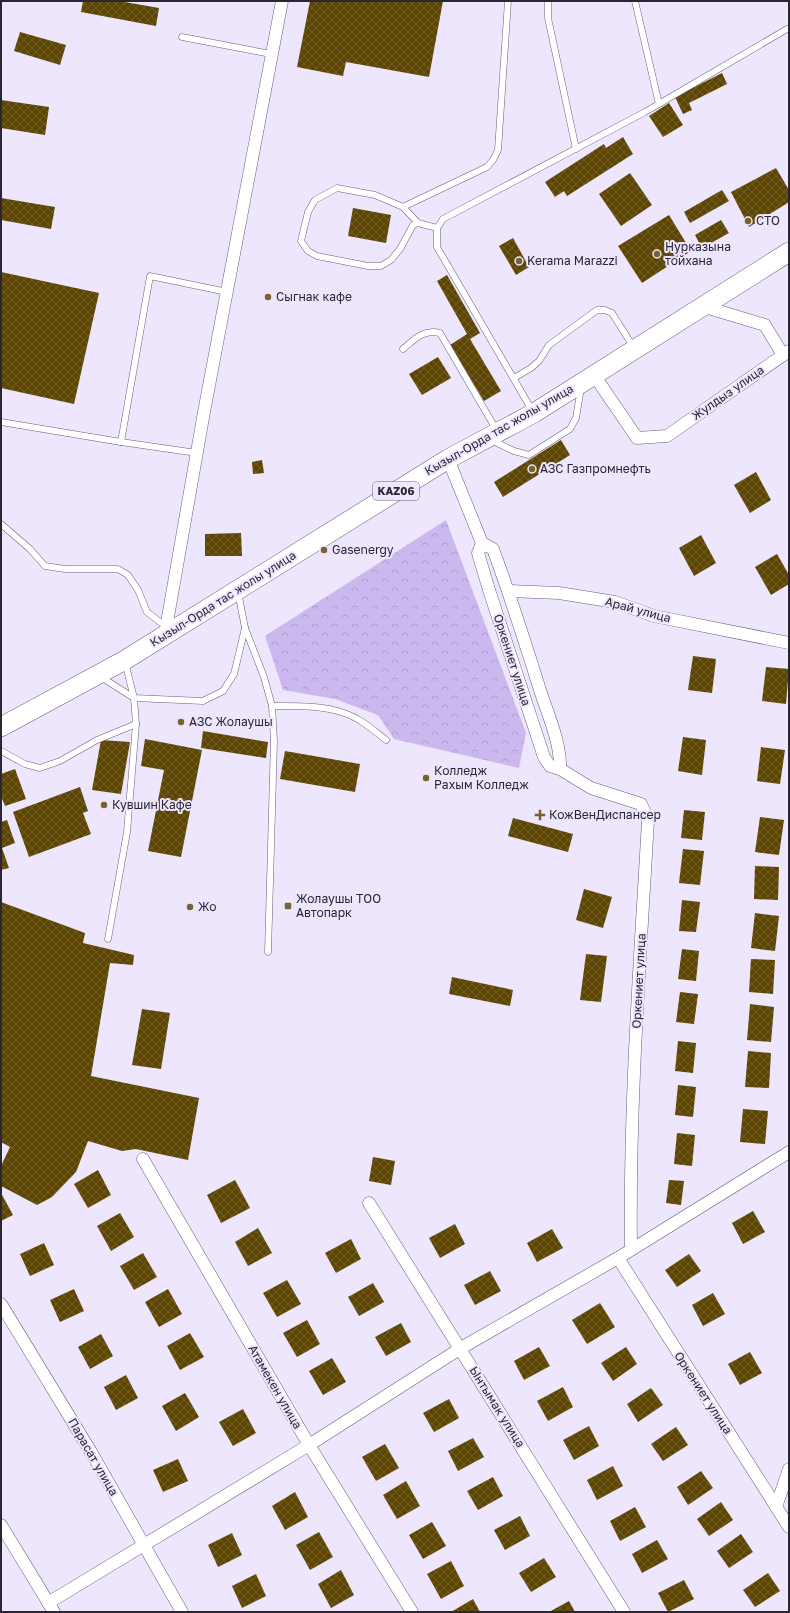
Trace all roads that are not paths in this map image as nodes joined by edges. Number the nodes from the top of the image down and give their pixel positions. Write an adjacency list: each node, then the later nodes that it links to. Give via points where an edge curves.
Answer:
1 (282, 1): 7 (street)
2 (508, 1): 10 (lane, via 498,150 493,160 487,166)
3 (548, 1): 9 (lane, via 548,18)
4 (635, 1): 8 (lane)
5 (787, 29): 8 (lane)
6 (182, 37): 7 (lane)
7 (271, 54): 14 (street)
8 (659, 104): 9 (lane)
9 (576, 149): 12 (lane, via 443,219)
10 (404, 207): 11 (lane); 11 (lane, via 375,194 337,188 315,200 308,212 301,241 308,251 317,256 368,266 381,266 391,260 413,226)
11 (418, 223): 12 (lane)
12 (437, 228): 19 (lane, via 437,247)
13 (789, 252): 15 (main road, Кызыл-Орда тас жолы улица / KАZ06)
14 (227, 292): 24 (lane, via 150,276); 25 (street)
15 (705, 307): 17 (main road, Кызыл-Орда тас жолы улица / KАZ06); 18 (street, via 765,325)
16 (403, 349): 23 (lane, via 421,333 440,333)
17 (634, 350): 19 (lane, via 612,313 597,310 549,345 539,361); 20 (main road, Кызыл-Орда тас жолы улица / KАZ06)
18 (786, 353): 20 (street, Жулдыз улица, via 667,436 637,438)
19 (514, 378): 21 (lane)
20 (588, 379): 21 (main road, Кызыл-Орда тас жолы улица / KАZ06); 23 (lane, via 570,429 529,455 514,451)
21 (534, 413): 23 (main road, Кызыл-Орда тас жолы улица / KАZ06)
22 (1, 422): 24 (lane)
23 (493, 435): 26 (main road, Кызыл-Орда тас жолы улица / KАZ06)
24 (121, 442): 25 (lane)
25 (197, 453): 32 (street)
26 (448, 459): 28 (street, Оркениет улица); 29 (main road, Кызыл-Орда тас жолы улица / KАZ06)
27 (1, 524): 32 (lane, via 45,566 65,569 118,569 128,575 138,590 147,612)
28 (482, 543): 30 (street, Оркениет улица, via 493,548); 43 (street, Оркениет улица, via 478,553 541,751 550,766)
29 (237, 589): 31 (lane); 32 (main road, Кызыл-Орда тас жолы улица / KАZ06)
30 (509, 591): 34 (street, Арай улица, via 559,593 615,602 654,616); 43 (street, Оркениет улица, via 552,726 561,760)
31 (245, 628): 37 (lane, via 234,674 223,692 203,701); 38 (lane)
32 (166, 629): 35 (main road, Кызыл-Орда тас жолы улица / KАZ06)
33 (789, 633): 34 (street)
34 (783, 642)
35 (125, 660): 36 (main road, Кызыл-Орда тас жолы улица / KАZ06); 37 (lane)
36 (98, 675): 37 (lane); 40 (main road, Кызыл-Орда тас жолы улица / KАZ06)
37 (134, 698): 39 (lane)
38 (272, 706): 41 (lane, via 306,706 344,713 362,722); 45 (lane, via 274,741)
39 (136, 724): 42 (lane, via 40,768 25,764); 44 (lane, via 127,832)
40 (1, 727)
41 (386, 740)
42 (1, 751)
43 (560, 769): 49 (street, Оркениет улица, via 590,788 641,804 648,820 633,1083)
44 (108, 939)
45 (268, 952)
46 (789, 1152): 49 (street, via 720,1197)
47 (143, 1159): 53 (street, Атамекен улица)
48 (369, 1203): 52 (street, Ынтымак улица)
49 (631, 1249): 50 (street)
50 (618, 1258): 52 (street); 55 (street, Оркениет улица)
51 (1, 1304): 58 (street, Парасат улица, via 87,1445)
52 (460, 1348): 53 (street); 62 (street, Ынтымак улица)
53 (309, 1445): 58 (street); 61 (street, Атамекен улица)
54 (789, 1470): 55 (street)
55 (776, 1507): 57 (street, Оркениет улица)
56 (1, 1525): 59 (street)
57 (789, 1527)
58 (143, 1545): 59 (street); 60 (street, Парасат улица)
59 (51, 1608)
60 (182, 1612)
61 (412, 1612)
62 (624, 1612)

